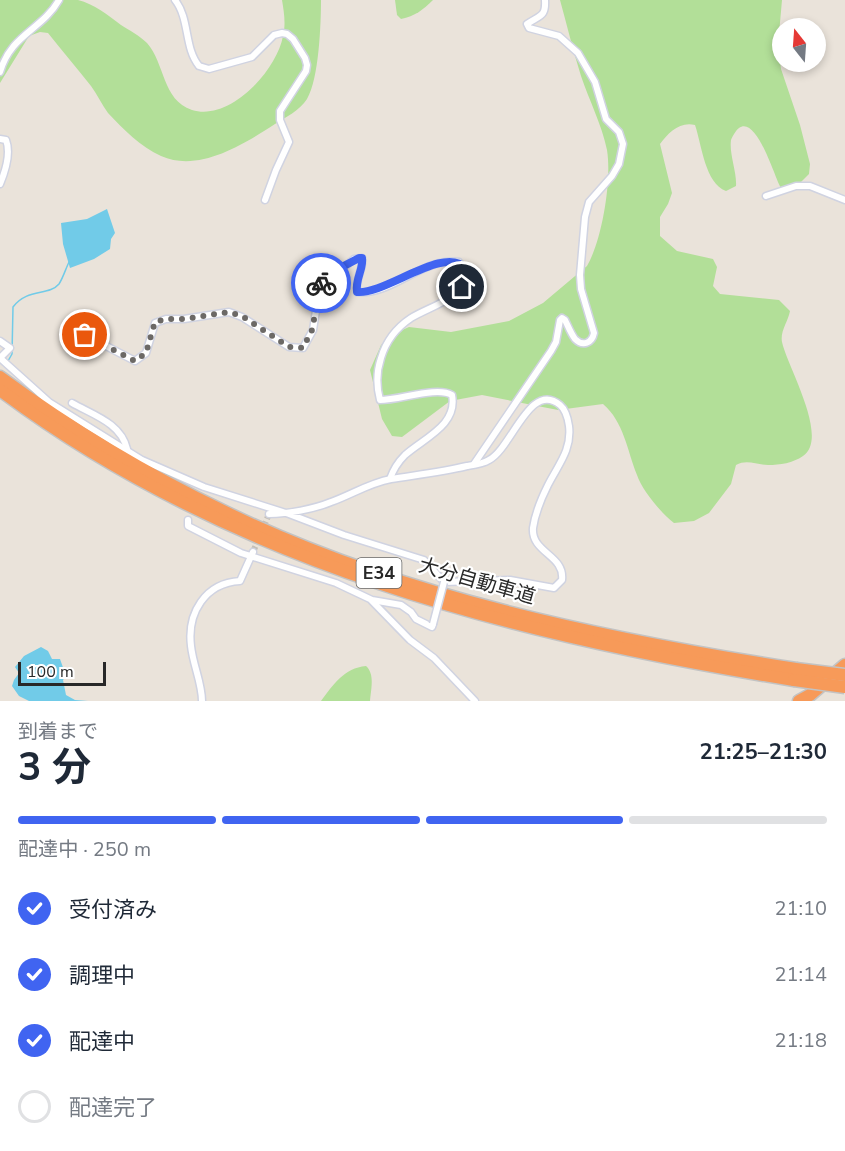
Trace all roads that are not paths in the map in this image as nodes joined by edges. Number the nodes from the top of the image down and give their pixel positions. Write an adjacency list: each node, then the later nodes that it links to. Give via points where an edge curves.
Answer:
1 (59, 0): 4 (street, via 6,54)
2 (175, 0): 8 (street, via 199,66 209,69 252,57 274,35 282,33 293,39 305,58 306,71 280,111 289,142)
3 (545, 0): 17 (street, via 546,10 527,24 529,28 558,36 578,53 595,82 606,119 619,132 623,144 619,164 589,202 585,217 581,289 594,338 583,343 576,339 565,320 560,320 551,351)
4 (0, 72)
5 (0, 139): 6 (street, via 6,140 8,148)
6 (0, 184)
7 (766, 196): 9 (street, via 796,186 810,186)
8 (265, 200)
9 (845, 200)
10 (85, 335): 18 (street, via 135,361 146,353 155,322 229,312 242,316 289,347 303,348 312,330 323,277 354,259 362,258 356,283 357,292 365,293 428,267 459,262 466,272 456,295 398,328 384,348 376,386 380,400 447,391 454,404 443,425 405,454)
11 (0, 341): 12 (street, via 10,348)
12 (1, 359): 16 (street, via 49,402)
13 (0, 377): 28 (highway, 大分自動車道 / E34, via 87,436 177,488 332,556 531,617)
14 (2, 391): 28 (highway, 大分自動車道 / E34, via 90,450 175,498 268,542 369,581 476,614 646,654)
15 (72, 403): 16 (street, via 115,428)
16 (126, 449): 19 (street, via 163,471)
17 (474, 465): 18 (street); 25 (street, via 489,461 500,452 532,405 549,400 564,410 569,429 566,452 549,483 533,532 538,546 561,567 562,580 554,588 510,580)
18 (390, 480): 22 (street)
19 (204, 487): 20 (street); 22 (street)
20 (201, 494)
21 (269, 514): 22 (street)
22 (289, 514): 25 (street, via 424,560)
23 (188, 520): 24 (street, via 188,526 199,533 240,553)
24 (252, 554): 26 (street); 31 (street, via 240,581 211,590 193,620 191,649)
25 (444, 582): 26 (street, bridge, via 432,627 401,605)
26 (372, 600): 32 (street)
27 (845, 664): 33 (highway)
28 (795, 674): 29 (highway, 大分自動車道 / E34, bridge); 30 (highway, 大分自動車道 / E34, bridge)
29 (845, 675)
30 (845, 687)
31 (202, 701)
32 (475, 701)
33 (799, 701)

